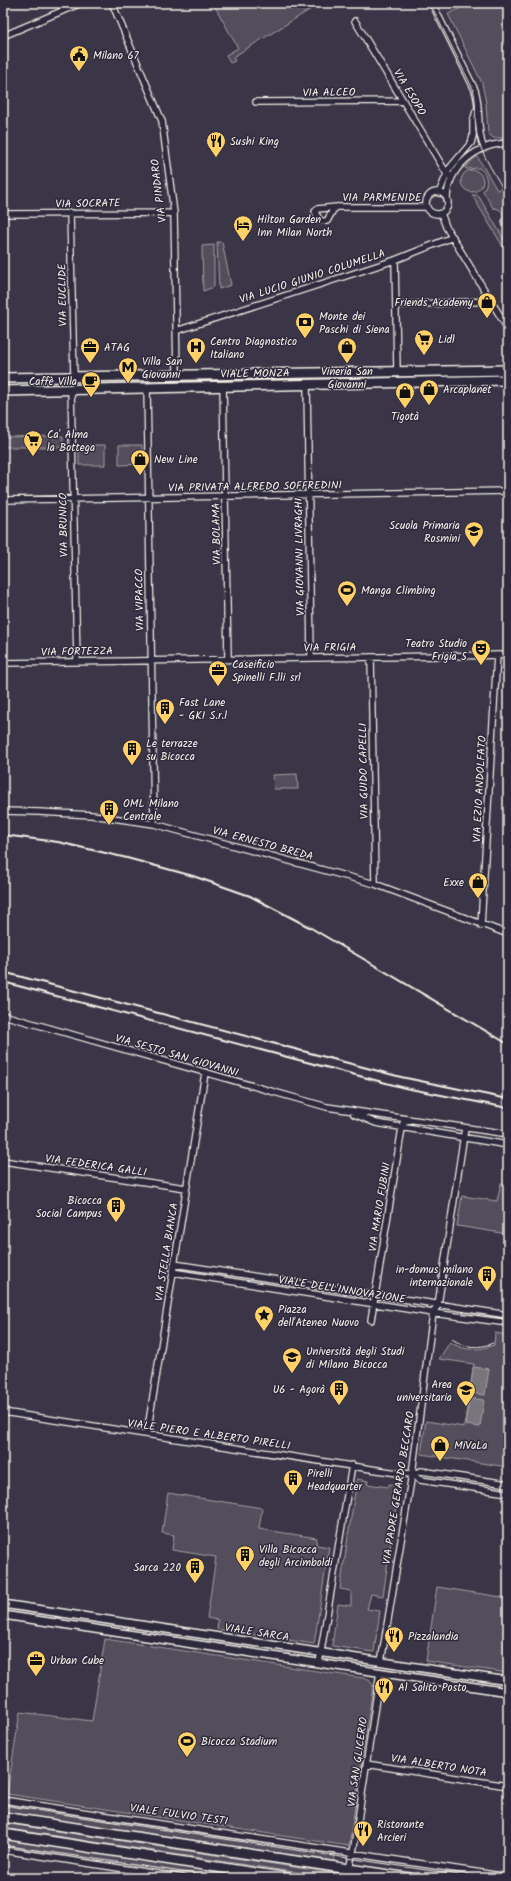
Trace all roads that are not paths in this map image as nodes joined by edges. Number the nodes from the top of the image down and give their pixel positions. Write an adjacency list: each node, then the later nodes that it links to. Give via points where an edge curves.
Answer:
1 (81, 3): 5 (street)
2 (112, 3): 16 (street, VIA PINDARO, via 161,117)
3 (432, 3): 6 (street)
4 (355, 21): 7 (street, VIA ESOPO)
5 (3, 36)
6 (477, 98): 10 (street, via 479,132); 11 (street, via 471,143 452,164)
7 (403, 101): 8 (street, VIA ALCEO); 11 (street, VIA ESOPO)
8 (256, 102)
9 (508, 144): 10 (street)
10 (483, 147): 11 (street)
11 (449, 176): 12 (street); 13 (street)
12 (439, 193): 13 (street); 15 (street, via 429,196)
13 (447, 200): 17 (street, via 447,207)
14 (337, 207): 15 (street, VIA PARMENIDE)
15 (427, 207): 17 (street, via 432,212)
16 (174, 213): 19 (street, VIA SOCRATE); 25 (street, VIA PINDARO)
17 (441, 213): 20 (street, via 443,222)
18 (3, 214): 19 (street, VIA SOCRATE)
19 (70, 214): 30 (street, VIA EUCLIDE)
20 (453, 237): 21 (street, VIA LUCIO GIUNIO COLUMELLA); 22 (street)
21 (395, 260): 23 (street); 25 (street, VIA LUCIO GIUNIO COLUMELLA)
22 (492, 301): 23 (street); 24 (street)
23 (396, 305): 27 (street)
24 (508, 329)
25 (176, 330): 28 (street, VIA PINDARO)
26 (508, 370): 27 (main road, VIALE MONZA)
27 (397, 372): 28 (main road, VIALE MONZA)
28 (177, 374): 29 (main road, VIALE MONZA); 35 (main road, VIA PINDARO)
29 (147, 375): 30 (main road, VIALE MONZA); 36 (main road, VIA VIPACCO)
30 (74, 377): 31 (main road, VIALE MONZA)
31 (3, 378)
32 (508, 380): 33 (main road, VIALE MONZA)
33 (307, 384): 34 (main road, VIALE MONZA); 40 (street, VIA GIOVANNI LIVRAGHI)
34 (223, 385): 35 (main road, VIALE MONZA); 41 (street, VIA BOLAMA)
35 (177, 386): 36 (main road, VIALE MONZA)
36 (147, 387): 37 (main road, VIALE MONZA); 42 (street, VIA VIPACCO)
37 (71, 389): 38 (main road, VIALE MONZA); 44 (street, VIA BRUNICO)
38 (3, 391)
39 (508, 491): 40 (street, VIA PRIVATA ALFREDO SOFFREDINI)
40 (308, 494): 41 (street, VIA PRIVATA ALFREDO SOFFREDINI); 47 (street, VIA GIOVANNI LIVRAGHI)
41 (225, 496): 42 (street, VIA PRIVATA ALFREDO SOFFREDINI); 49 (street, VIA BOLAMA)
42 (149, 498): 44 (street, VIA PRIVATA ALFREDO SOFFREDINI); 50 (street, VIA VIPACCO)
43 (3, 500): 44 (street, VIA PRIVATA ALFREDO SOFFREDINI)
44 (73, 500): 51 (street, VIA BRUNICO)
45 (497, 655): 46 (street, VIA FRIGIA); 48 (street, VIA FRIGIA); 56 (street, VIA EZIO ANDOLFATO)
46 (508, 655)
47 (311, 657): 48 (street, VIA FRIGIA); 49 (street, VIA FRIGIA)
48 (371, 657): 55 (street, VIA GUIDO CAPELLI)
49 (228, 658): 50 (street, VIA FRIGIA)
50 (152, 659): 51 (street, VIA FORTEZZA); 54 (street, VIA VIPACCO)
51 (77, 661): 52 (street, VIA FORTEZZA)
52 (3, 663)
53 (3, 811): 54 (street, VIA ERNESTO BREDA, via 92,815)
54 (154, 824): 55 (street, VIA ERNESTO BREDA)
55 (375, 884): 56 (street, VIA ERNESTO BREDA)
56 (481, 925): 57 (street, VIA ERNESTO BREDA)
57 (508, 934)
58 (3, 1015): 59 (street, VIA SESTO SAN GIOVANNI)
59 (205, 1073): 60 (street, VIA SESTO SAN GIOVANNI); 68 (street, VIA STELLA BIANCA)
60 (347, 1111): 61 (street, VIA SESTO SAN GIOVANNI); 62 (street, VIA SESTO SAN GIOVANNI, via 376,1123)
61 (412, 1121): 62 (street, via 403,1123); 63 (street, VIA SESTO SAN GIOVANNI)
62 (402, 1128): 65 (street, VIA SESTO SAN GIOVANNI); 71 (street, VIA MARIO FUBINI)
63 (465, 1128): 64 (street, VIA SESTO SAN GIOVANNI); 65 (street, VIA PADRE GERARDO BECCARO)
64 (508, 1134)
65 (464, 1138): 66 (street, VIA SESTO SAN GIOVANNI); 73 (street, VIA PADRE GERARDO BECCARO)
66 (508, 1145)
67 (3, 1161): 68 (street, VIA FEDERICA GALLI)
68 (186, 1188): 69 (street, VIA STELLA BIANCA)
69 (174, 1264): 70 (street, VIA STELLA BIANCA); 71 (street, VIALE DELL'INNOVAZIONE)
70 (172, 1272): 72 (street, VIALE DELL'INNOVAZIONE); 79 (street, VIA STELLA BIANCA)
71 (374, 1295): 72 (street, VIA MARIO FUBINI); 73 (street, VIALE DELL'INNOVAZIONE)
72 (373, 1304): 74 (street, VIALE DELL'INNOVAZIONE); 76 (street, VIA MARIO FUBINI)
73 (438, 1304): 74 (street, VIA PADRE GERARDO BECCARO); 75 (street, VIALE DELL'INNOVAZIONE)
74 (433, 1313): 77 (street, VIALE DELL'INNOVAZIONE); 81 (street, VIA PADRE GERARDO BECCARO)
75 (508, 1315)
76 (371, 1320)
77 (508, 1323)
78 (3, 1412): 79 (street, VIALE PIERO E ALBERTO PIRELLI)
79 (147, 1434): 80 (street, VIALE PIERO E ALBERTO PIRELLI)
80 (352, 1465): 81 (street, VIALE PIERO E ALBERTO PIRELLI); 86 (street)
81 (412, 1474): 82 (street, VIALE PIERO E ALBERTO PIRELLI, via 421,1471); 83 (street, VIALE PIERO E ALBERTO PIRELLI, via 420,1480); 87 (street, VIA PADRE GERARDO BECCARO)
82 (508, 1484)
83 (508, 1493)
84 (3, 1604): 86 (street, VIALE SARCA)
85 (3, 1615): 88 (street, VIALE SARCA)
86 (321, 1653): 87 (street, VIALE SARCA); 88 (street)
87 (381, 1662): 90 (street, VIALE SARCA)
88 (319, 1663): 89 (street, VIALE SARCA)
89 (380, 1672): 91 (street, VIALE SARCA); 92 (street, VIA SAN GLICERIO)
90 (508, 1681)
91 (508, 1692)
92 (366, 1764): 93 (street, VIA ALBERTO NOTA); 98 (street, VIA SAN GLICERIO)
93 (508, 1786)
94 (3, 1800): 98 (street, VIALE FULVIO TESTI)
95 (3, 1817): 99 (main road)
96 (3, 1834): 102 (main road)
97 (3, 1850): 101 (street)
98 (352, 1854): 99 (street); 100 (street, VIALE FULVIO TESTI)
99 (348, 1873): 103 (main road)
100 (508, 1877)
101 (183, 1878)
102 (288, 1878)
103 (409, 1878)

